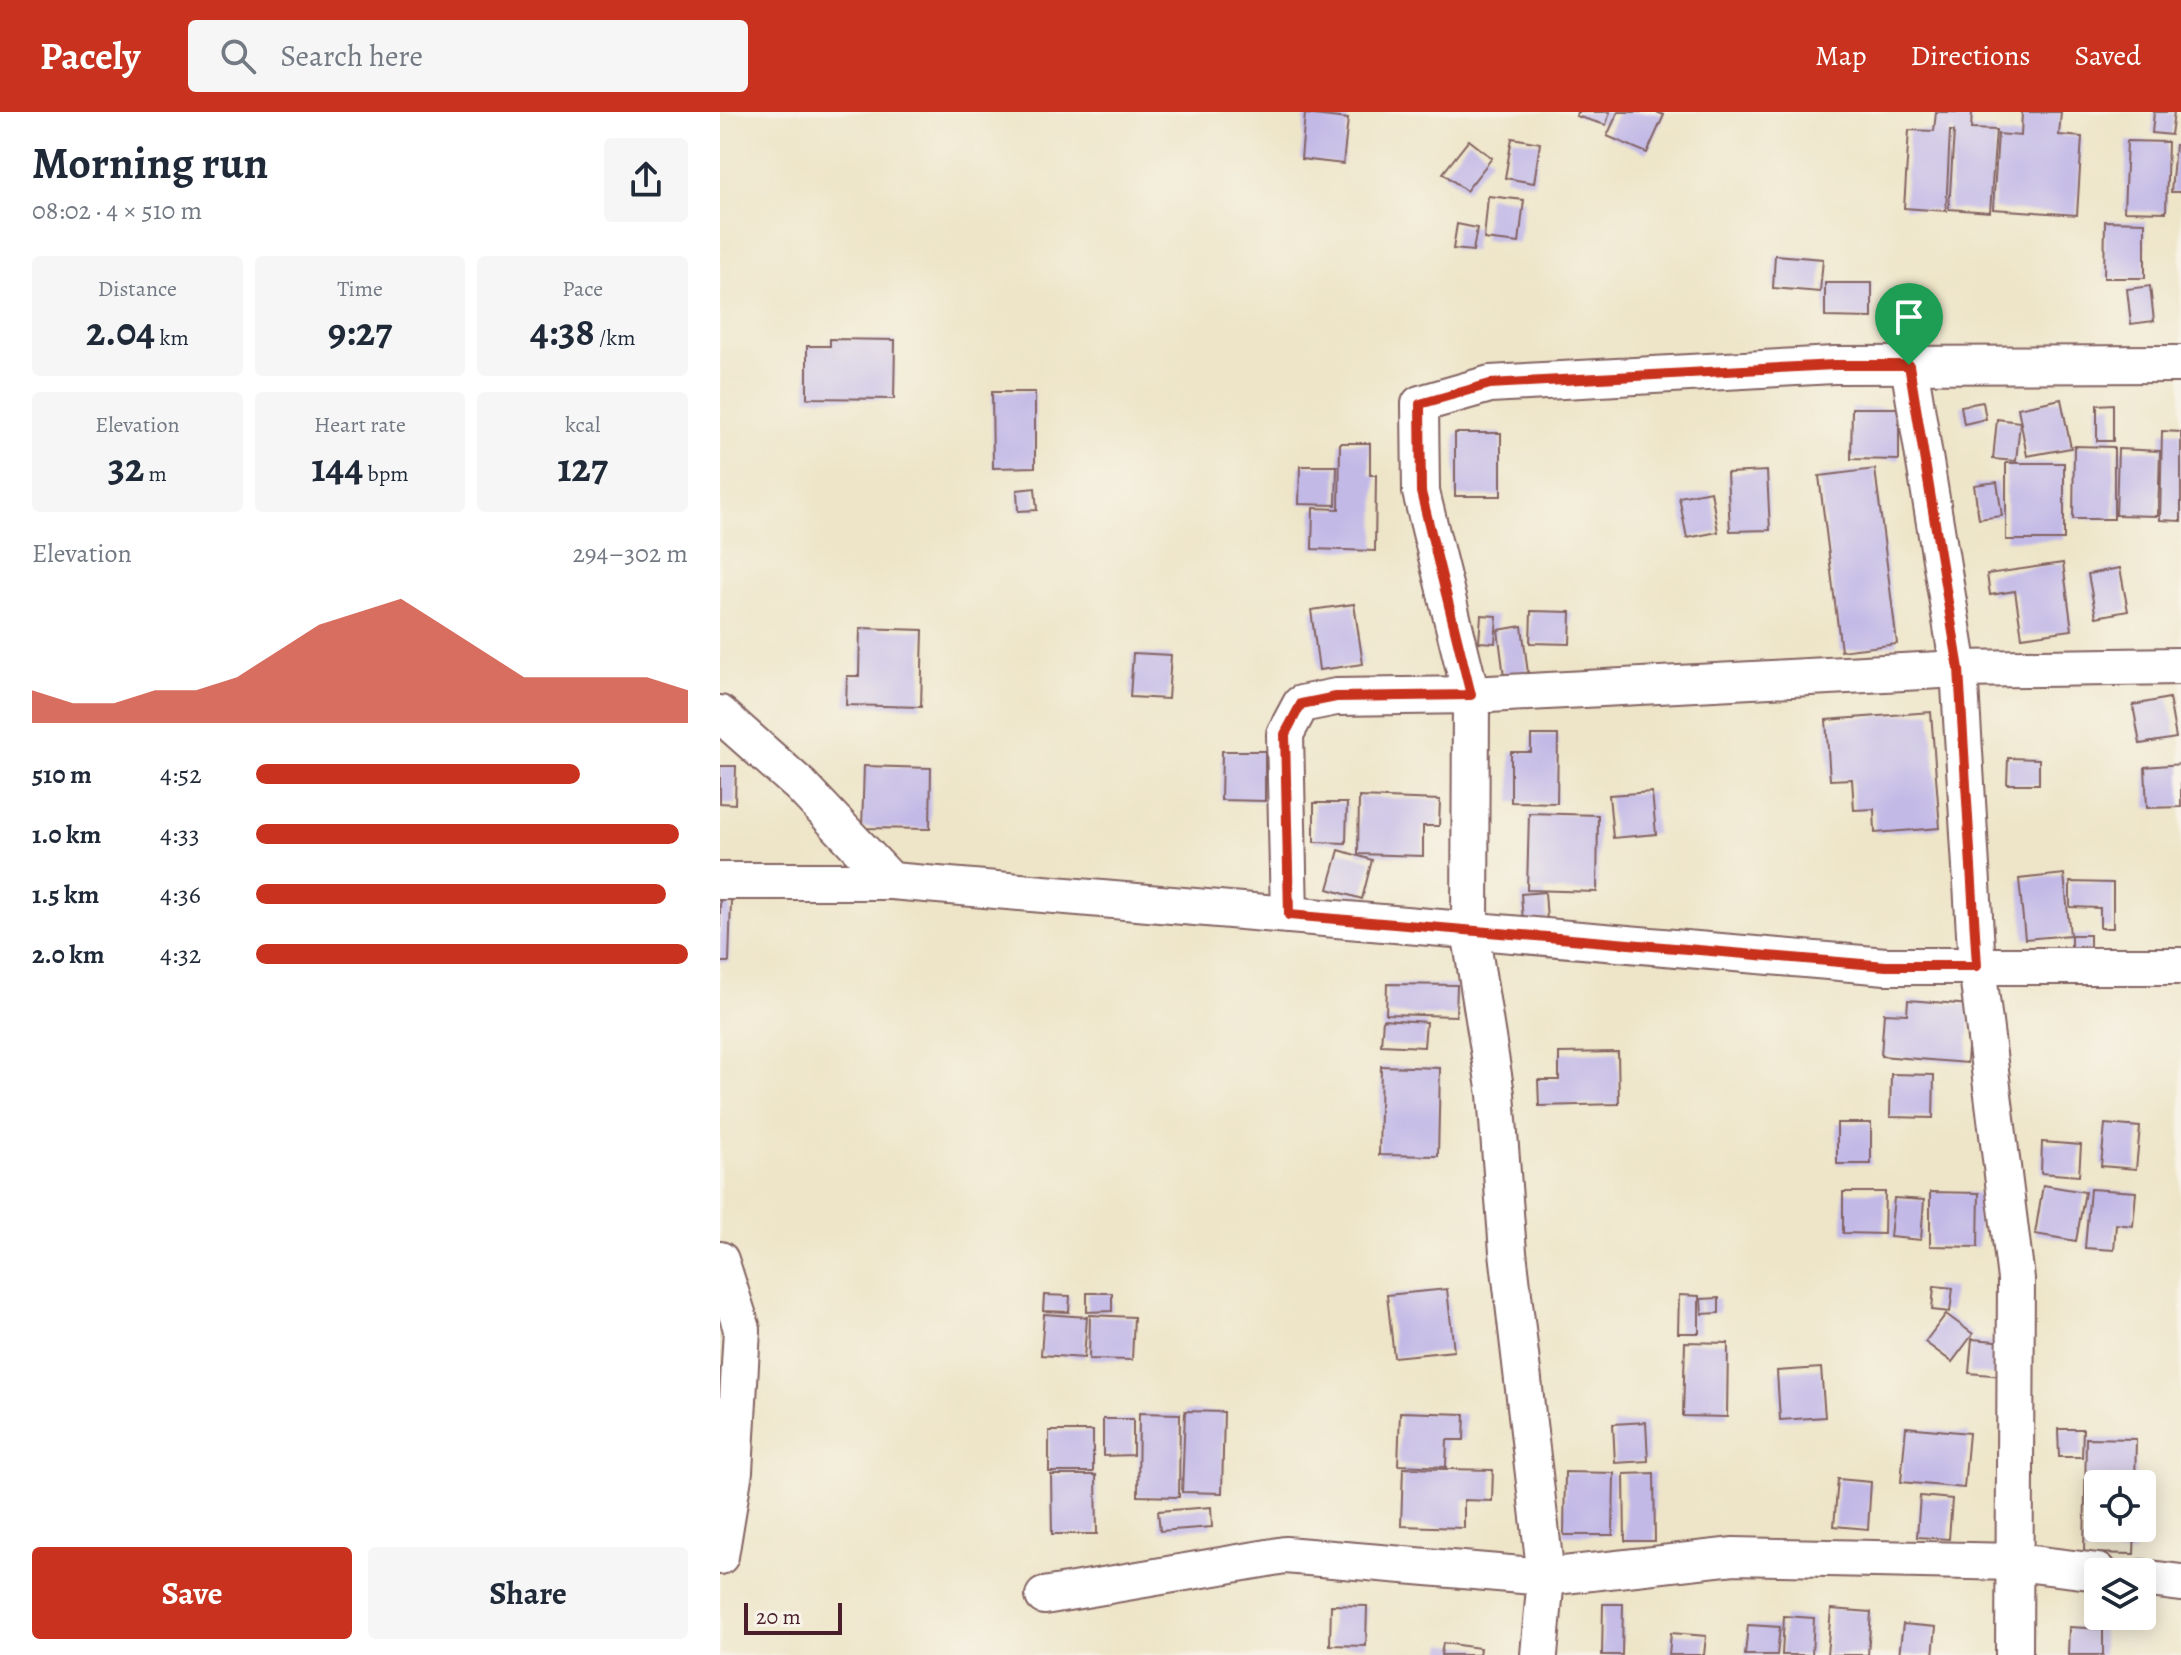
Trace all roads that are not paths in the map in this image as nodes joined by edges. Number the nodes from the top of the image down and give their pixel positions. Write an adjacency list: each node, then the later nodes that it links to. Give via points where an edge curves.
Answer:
1 (2181, 364): 2 (street)
2 (1909, 365): 4 (street); 5 (street, via 1490,384 1420,404 1421,492)
3 (2181, 666): 4 (street)
4 (1959, 669): 5 (street); 11 (street)
5 (1471, 695): 9 (street, via 1336,697 1301,704 1285,734); 10 (street)
6 (720, 714): 8 (street, via 801,786)
7 (720, 881): 8 (street)
8 (891, 881): 9 (street)
9 (1289, 915): 10 (street)
10 (1470, 930): 11 (street, via 1886,966); 17 (street, via 1496,1094 1508,1252)
11 (1977, 966): 12 (street); 15 (street, via 2016,1279)
12 (2181, 966)
13 (720, 1260): 14 (street, via 742,1329 734,1471)
14 (720, 1556)
15 (2016, 1562): 16 (street); 17 (street, via 1734,1556); 22 (street)
16 (2084, 1570)
17 (1546, 1577): 20 (street, via 1285,1555); 21 (street)
18 (2156, 1580): 19 (street)
19 (2181, 1583)
20 (1044, 1596)
21 (1539, 1655)
22 (2014, 1655)

